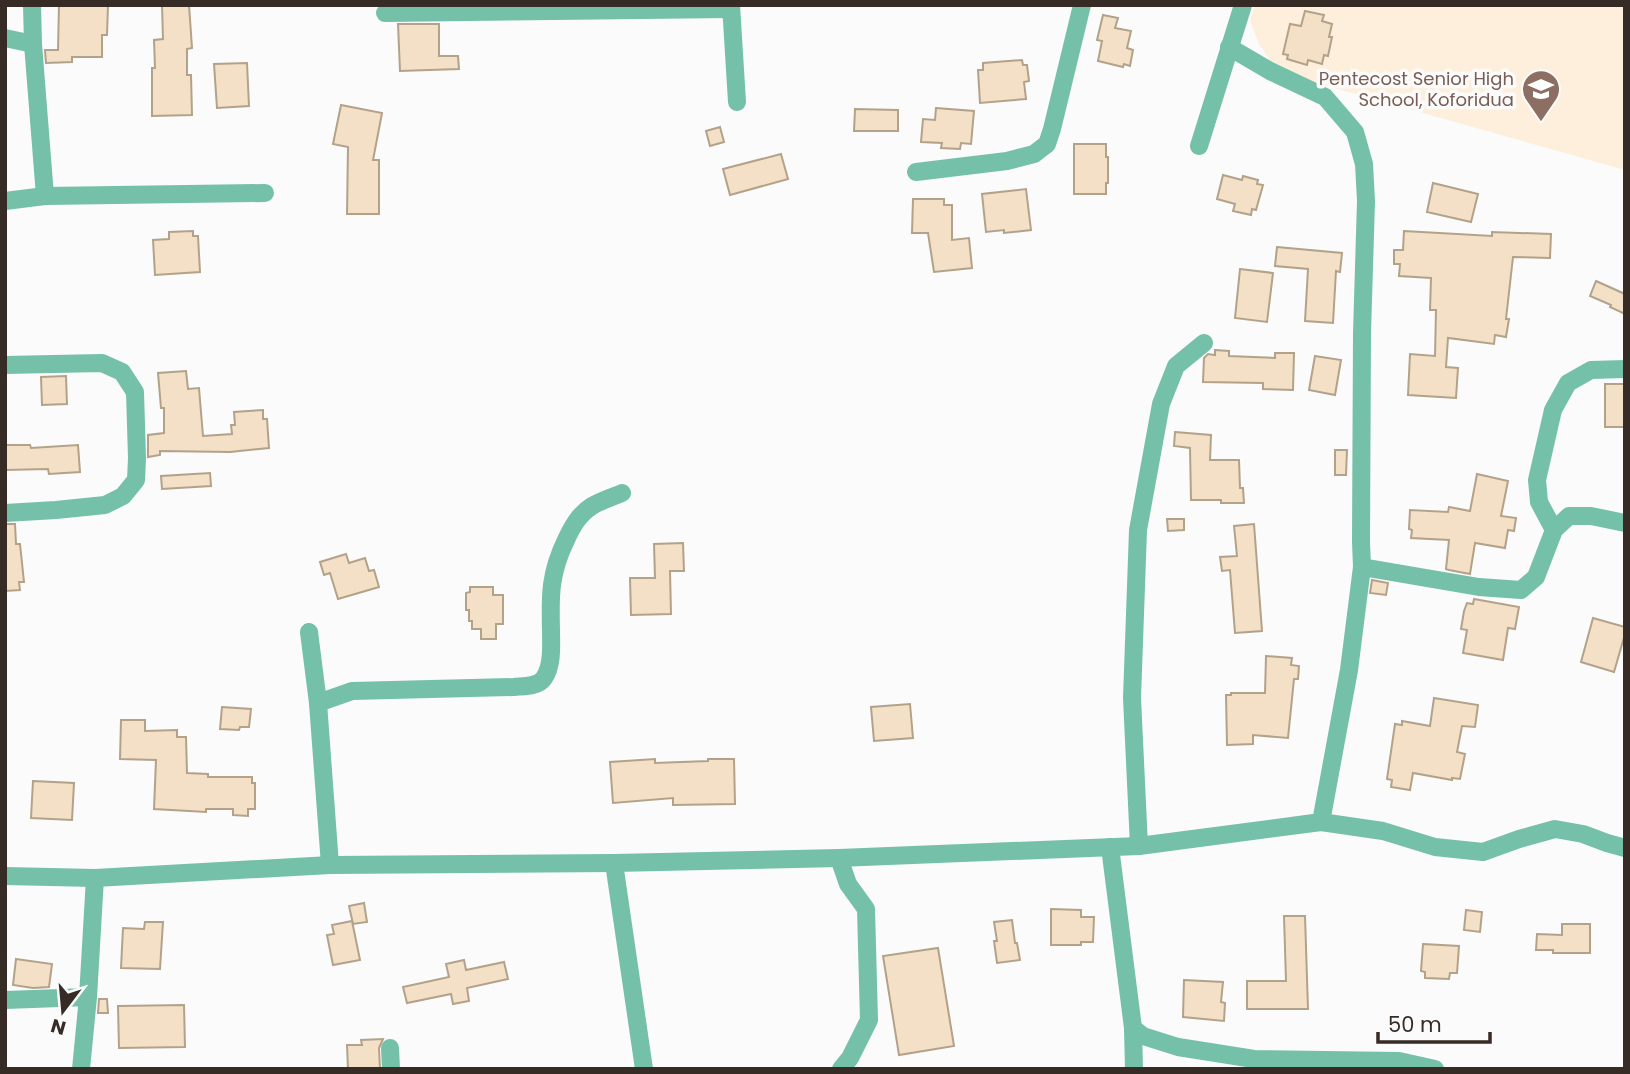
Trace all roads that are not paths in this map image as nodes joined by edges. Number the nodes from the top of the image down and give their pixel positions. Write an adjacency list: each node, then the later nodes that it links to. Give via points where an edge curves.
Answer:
1 (32, 5): 7 (street)
2 (1082, 5): 11 (street, via 1047,144 1034,154 1007,161)
3 (1243, 5): 8 (street)
4 (731, 7): 5 (street); 9 (street)
5 (385, 13)
6 (5, 38): 7 (street)
7 (33, 44): 13 (street)
8 (1229, 47): 10 (street); 22 (street, via 1325,97 1355,132 1364,164)
9 (737, 102)
10 (1199, 146)
11 (916, 172)
12 (265, 193): 13 (street)
13 (45, 196): 14 (street)
14 (5, 201)
15 (1204, 343): 26 (street, via 1175,366 1161,404 1138,530 1132,698)
16 (5, 365): 19 (street, via 102,363 122,372 135,392 137,458 136,480 123,496 105,505)
17 (1625, 369): 21 (street, via 1591,370 1568,383 1553,410 1537,480 1539,502)
18 (622, 494): 24 (street, via 591,506 573,523 558,556 550,597 552,649 544,679 514,687 352,691)
19 (5, 513)
20 (1625, 523): 21 (street, via 1569,516)
21 (1554, 530): 22 (street, via 1536,577 1521,590)
22 (1362, 567): 25 (street, via 1349,670)
23 (309, 632): 24 (street)
24 (318, 703): 31 (street)
25 (1321, 822): 26 (street); 28 (street, via 1383,831 1435,847 1483,852 1555,829)
26 (1139, 846): 27 (street)
27 (1110, 847): 29 (street); 36 (street)
28 (1625, 848)
29 (839, 859): 30 (street); 41 (street, via 848,884 866,909 869,1020)
30 (614, 863): 31 (street); 40 (street)
31 (330, 865): 33 (street)
32 (5, 876): 33 (street)
33 (95, 877): 34 (street)
34 (89, 997): 35 (street); 38 (street)
35 (5, 1000)
36 (1133, 1028): 42 (street); 43 (street, via 1178,1047 1254,1059 1399,1061)
37 (390, 1048): 39 (street)
38 (81, 1069)
39 (391, 1069)
40 (644, 1069)
41 (841, 1069)
42 (1134, 1069)
43 (1435, 1069)

